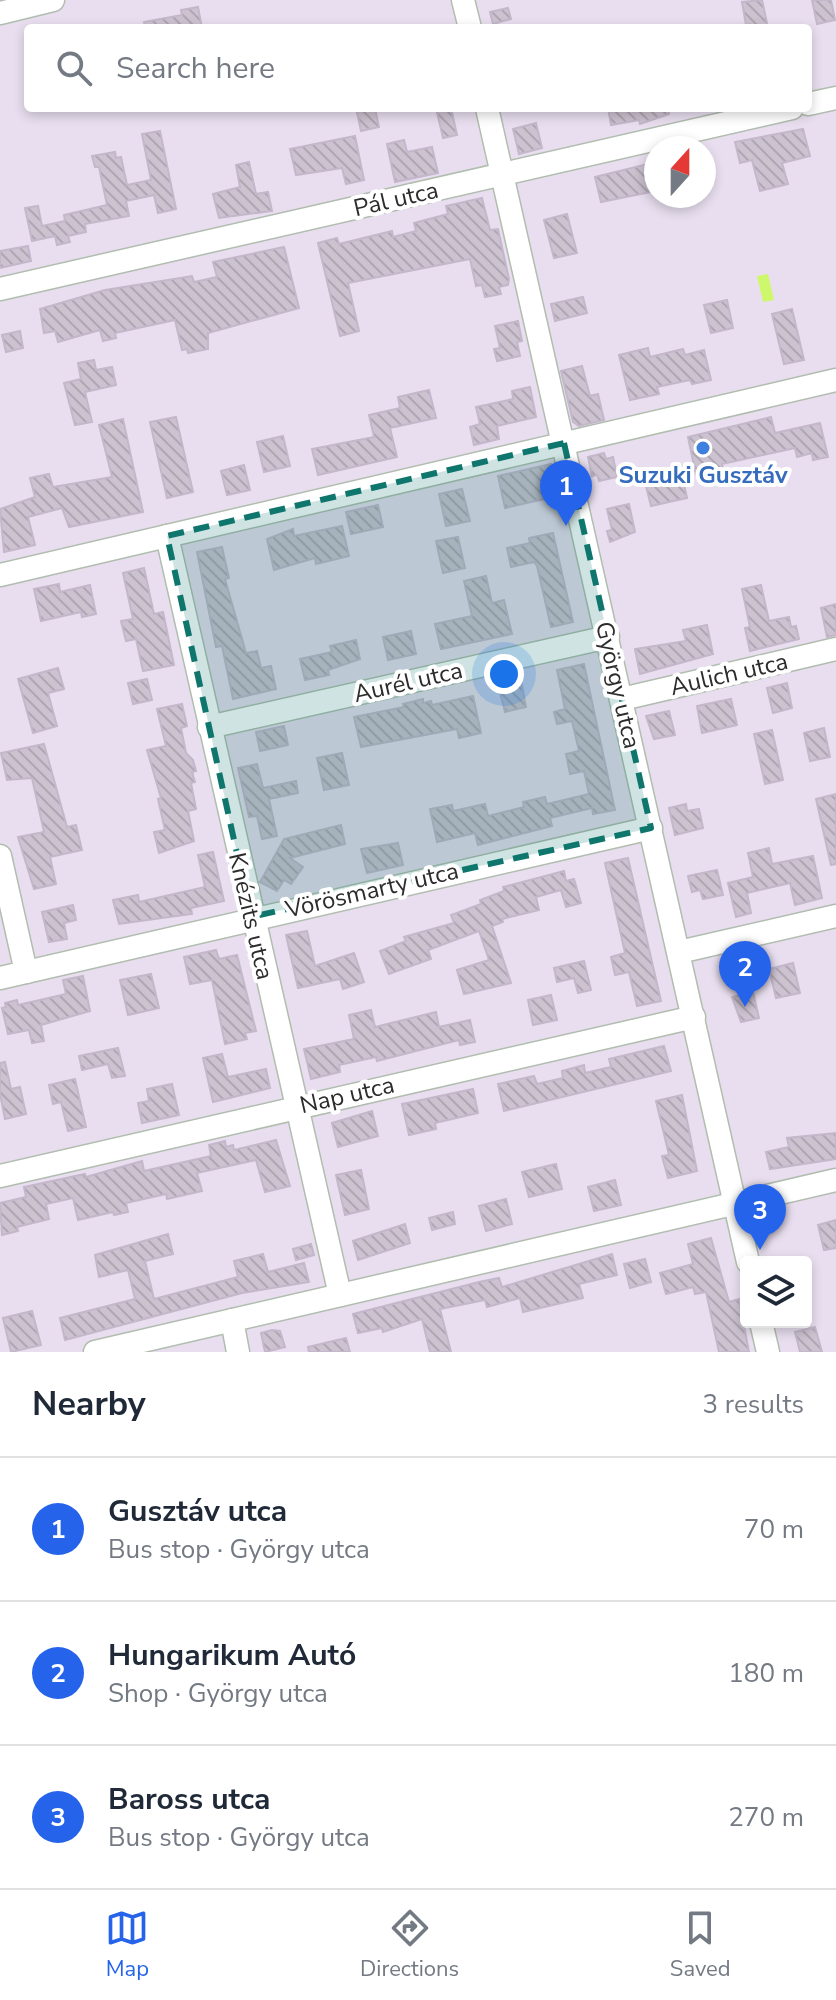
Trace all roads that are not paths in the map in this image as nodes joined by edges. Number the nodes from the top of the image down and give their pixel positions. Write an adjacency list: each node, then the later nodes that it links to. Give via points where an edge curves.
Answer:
1 (53, 0): 3 (street)
2 (463, 0): 4 (street)
3 (0, 13)
4 (469, 24)
5 (836, 98): 6 (street)
6 (812, 103)
7 (488, 112): 9 (street, György utca)
8 (775, 112): 9 (street, Pál utca)
9 (502, 175): 10 (street, Pál utca); 12 (street, György utca)
10 (0, 289)
11 (836, 380): 12 (street)
12 (564, 443): 13 (street); 15 (street, György utca)
13 (167, 536): 14 (street); 18 (street, Knézits utca)
14 (0, 575)
15 (608, 637): 17 (street, György utca); 18 (street, Aurél utca)
16 (836, 649): 17 (street, Aulich utca)
17 (622, 699): 19 (street, György utca)
18 (209, 727): 22 (street, Knézits utca)
19 (651, 828): 22 (street, Vörösmarty utca); 23 (street, György utca)
20 (0, 856): 24 (street)
21 (836, 916): 23 (street)
22 (251, 917): 24 (street, Vörösmarty utca); 27 (street, Knézits utca)
23 (679, 952): 26 (street, György utca)
24 (26, 972): 25 (street, Vörösmarty utca)
25 (0, 978)
26 (694, 1017): 27 (street, Nap utca); 30 (street, György utca)
27 (296, 1107): 28 (street, Nap utca); 32 (street, Knézits utca)
28 (0, 1176)
29 (836, 1180): 30 (street)
30 (735, 1203): 31 (street, György utca); 32 (street)
31 (747, 1256)
32 (340, 1295): 33 (street)
33 (232, 1320): 35 (street); 36 (street)
34 (762, 1328): 37 (street)
35 (95, 1352)
36 (238, 1352)
37 (768, 1352)

